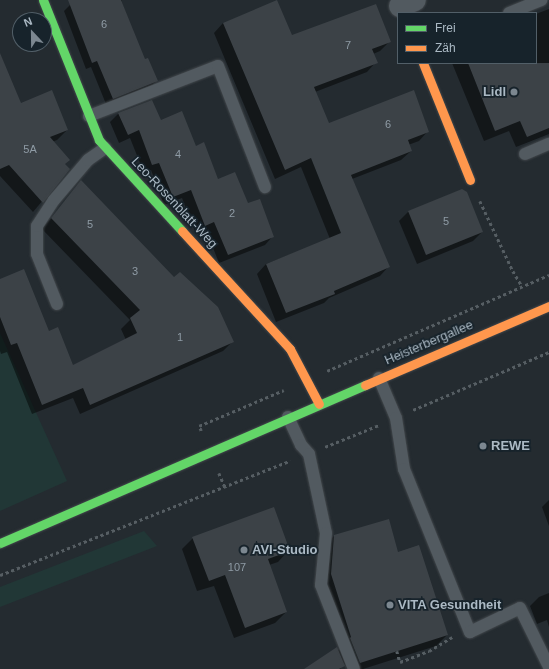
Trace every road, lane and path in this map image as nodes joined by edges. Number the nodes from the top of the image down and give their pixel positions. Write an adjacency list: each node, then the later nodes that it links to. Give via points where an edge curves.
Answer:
1 (43, 0): 5 (street, Leo-Rosenblatt-Weg)
2 (541, 0): 3 (lane)
3 (512, 12)
4 (423, 64): 9 (street)
5 (89, 116): 7 (street, Leo-Rosenblatt-Weg, via 99,140); 10 (lane, via 218,66)
6 (549, 144): 8 (lane)
7 (106, 148): 12 (lane, via 88,160 54,200 37,226 37,254); 16 (street, Leo-Rosenblatt-Weg, via 290,349)
8 (525, 154)
9 (470, 180): 11 (path)
10 (265, 187)
11 (522, 286)
12 (57, 304)
13 (549, 306): 15 (street, Heisterbergallee)
14 (549, 352): 18 (path)
15 (379, 378): 16 (street, Heisterbergallee); 18 (lane)
16 (319, 404): 17 (street, Heisterbergallee)
17 (288, 417): 19 (lane, via 301,445); 20 (street, Heisterbergallee)
18 (396, 418): 19 (path); 22 (lane, via 404,469)
19 (309, 454): 21 (path); 25 (lane, via 326,533 322,585)
20 (0, 543)
21 (0, 574)
22 (468, 626): 23 (path, via 429,652 400,662); 24 (lane, via 470,632 520,608)
23 (397, 652)
24 (549, 667)
25 (354, 669)

